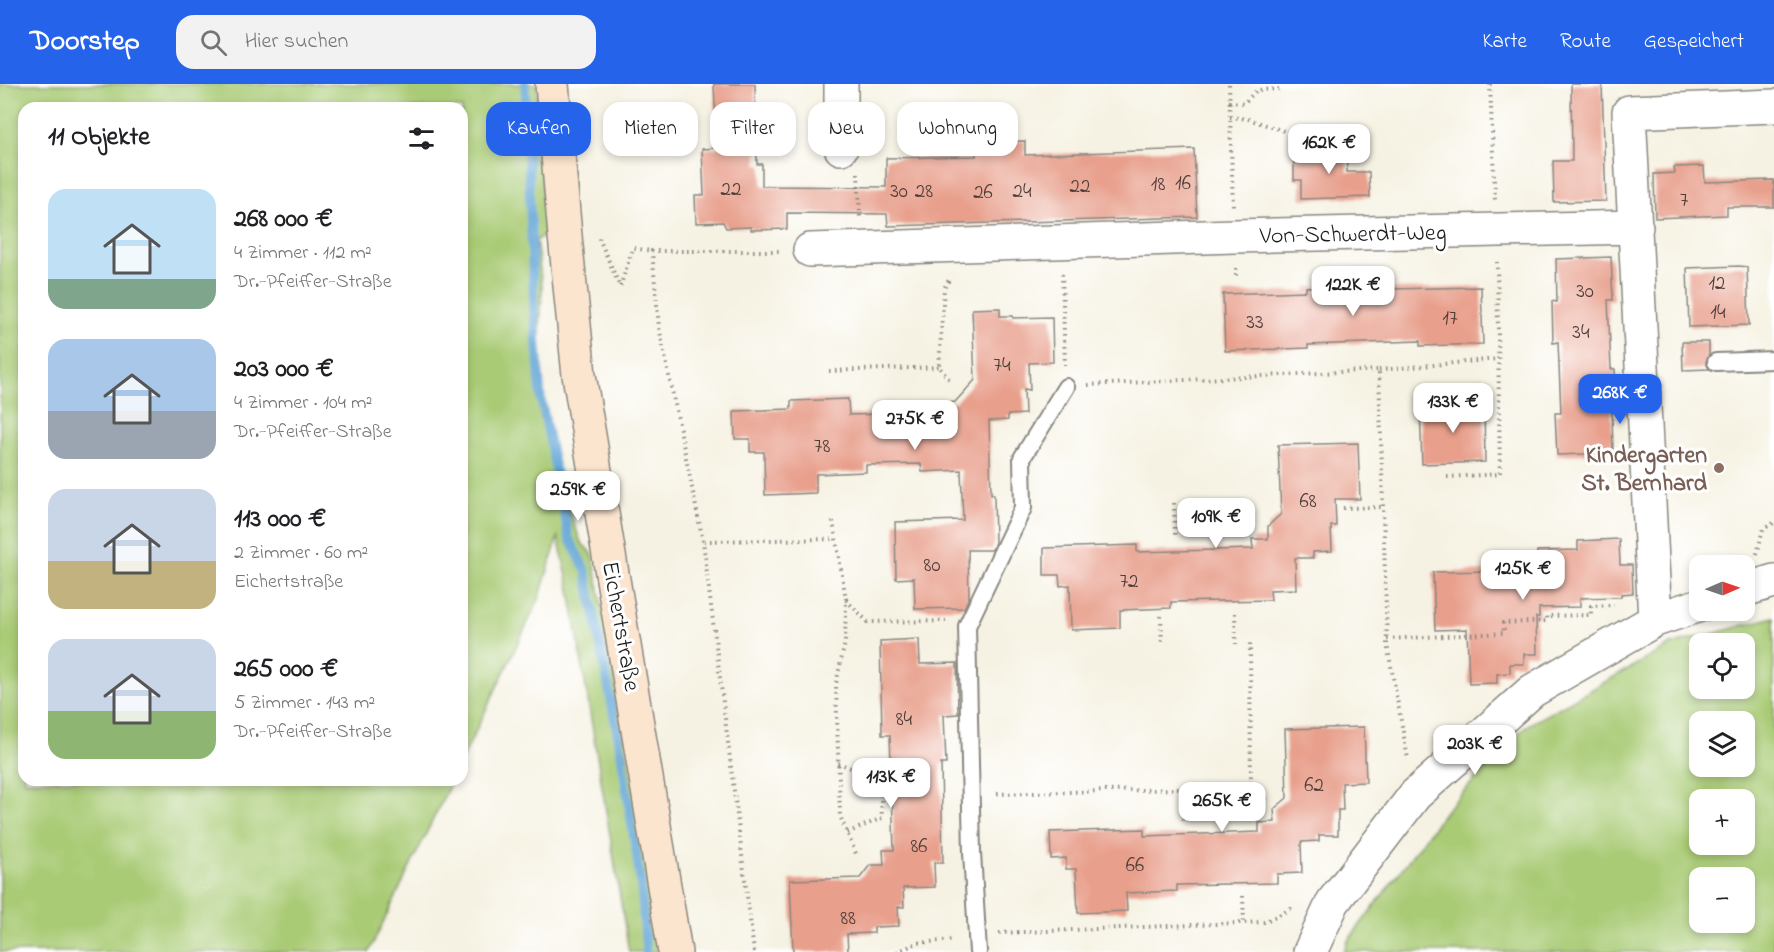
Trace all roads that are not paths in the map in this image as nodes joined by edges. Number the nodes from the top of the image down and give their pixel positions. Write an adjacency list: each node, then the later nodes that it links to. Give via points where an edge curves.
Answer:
1 (552, 84): 14 (street, Eichertstraße, via 579,375)
2 (841, 84): 3 (street)
3 (841, 102)
4 (1774, 106): 5 (street, via 1629,112)
5 (1636, 227): 6 (street, Von-Schwerdt-Weg); 13 (street)
6 (810, 250)
7 (1774, 360): 8 (lane)
8 (1716, 362)
9 (1066, 387): 15 (lane, via 1022,458 1023,507 967,626)
10 (1774, 581): 11 (street)
11 (1755, 587)
12 (1689, 607): 13 (street)
13 (1654, 612): 16 (street, via 1532,691 1414,795 1333,902)
14 (675, 952)
15 (978, 952)
16 (1310, 952)

